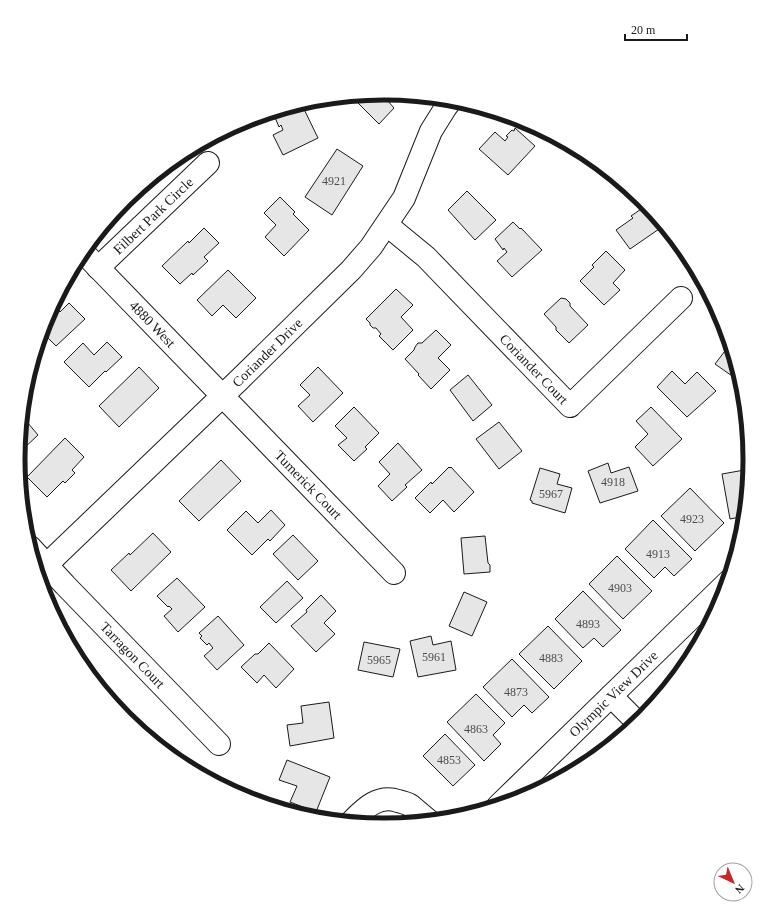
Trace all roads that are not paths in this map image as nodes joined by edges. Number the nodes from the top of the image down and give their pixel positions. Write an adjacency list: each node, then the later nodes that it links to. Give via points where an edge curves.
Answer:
1 (447, 105): 3 (street, Coriander Drive, via 431,131 404,198)
2 (208, 163): 5 (street, Filbert Park Circle)
3 (387, 224): 6 (street, Coriander Court, via 426,257 570,406); 7 (street, Coriander Drive, via 351,270)
4 (88, 257): 5 (street, 4880 West)
5 (98, 268): 7 (street, 4880 West)
6 (681, 298)
7 (222, 396): 8 (street, Coriander Drive); 9 (street, Tumerick Court)
8 (43, 569): 13 (street, Tarragon Court, via 65,585)
9 (394, 573)
10 (719, 590): 11 (street, Olympic View Drive)
11 (611, 696): 12 (street); 14 (street, Olympic View Drive)
12 (633, 718)
13 (219, 744)
14 (508, 796)
15 (423, 816): 16 (street, via 408,804 385,799 365,808)
16 (356, 817)

